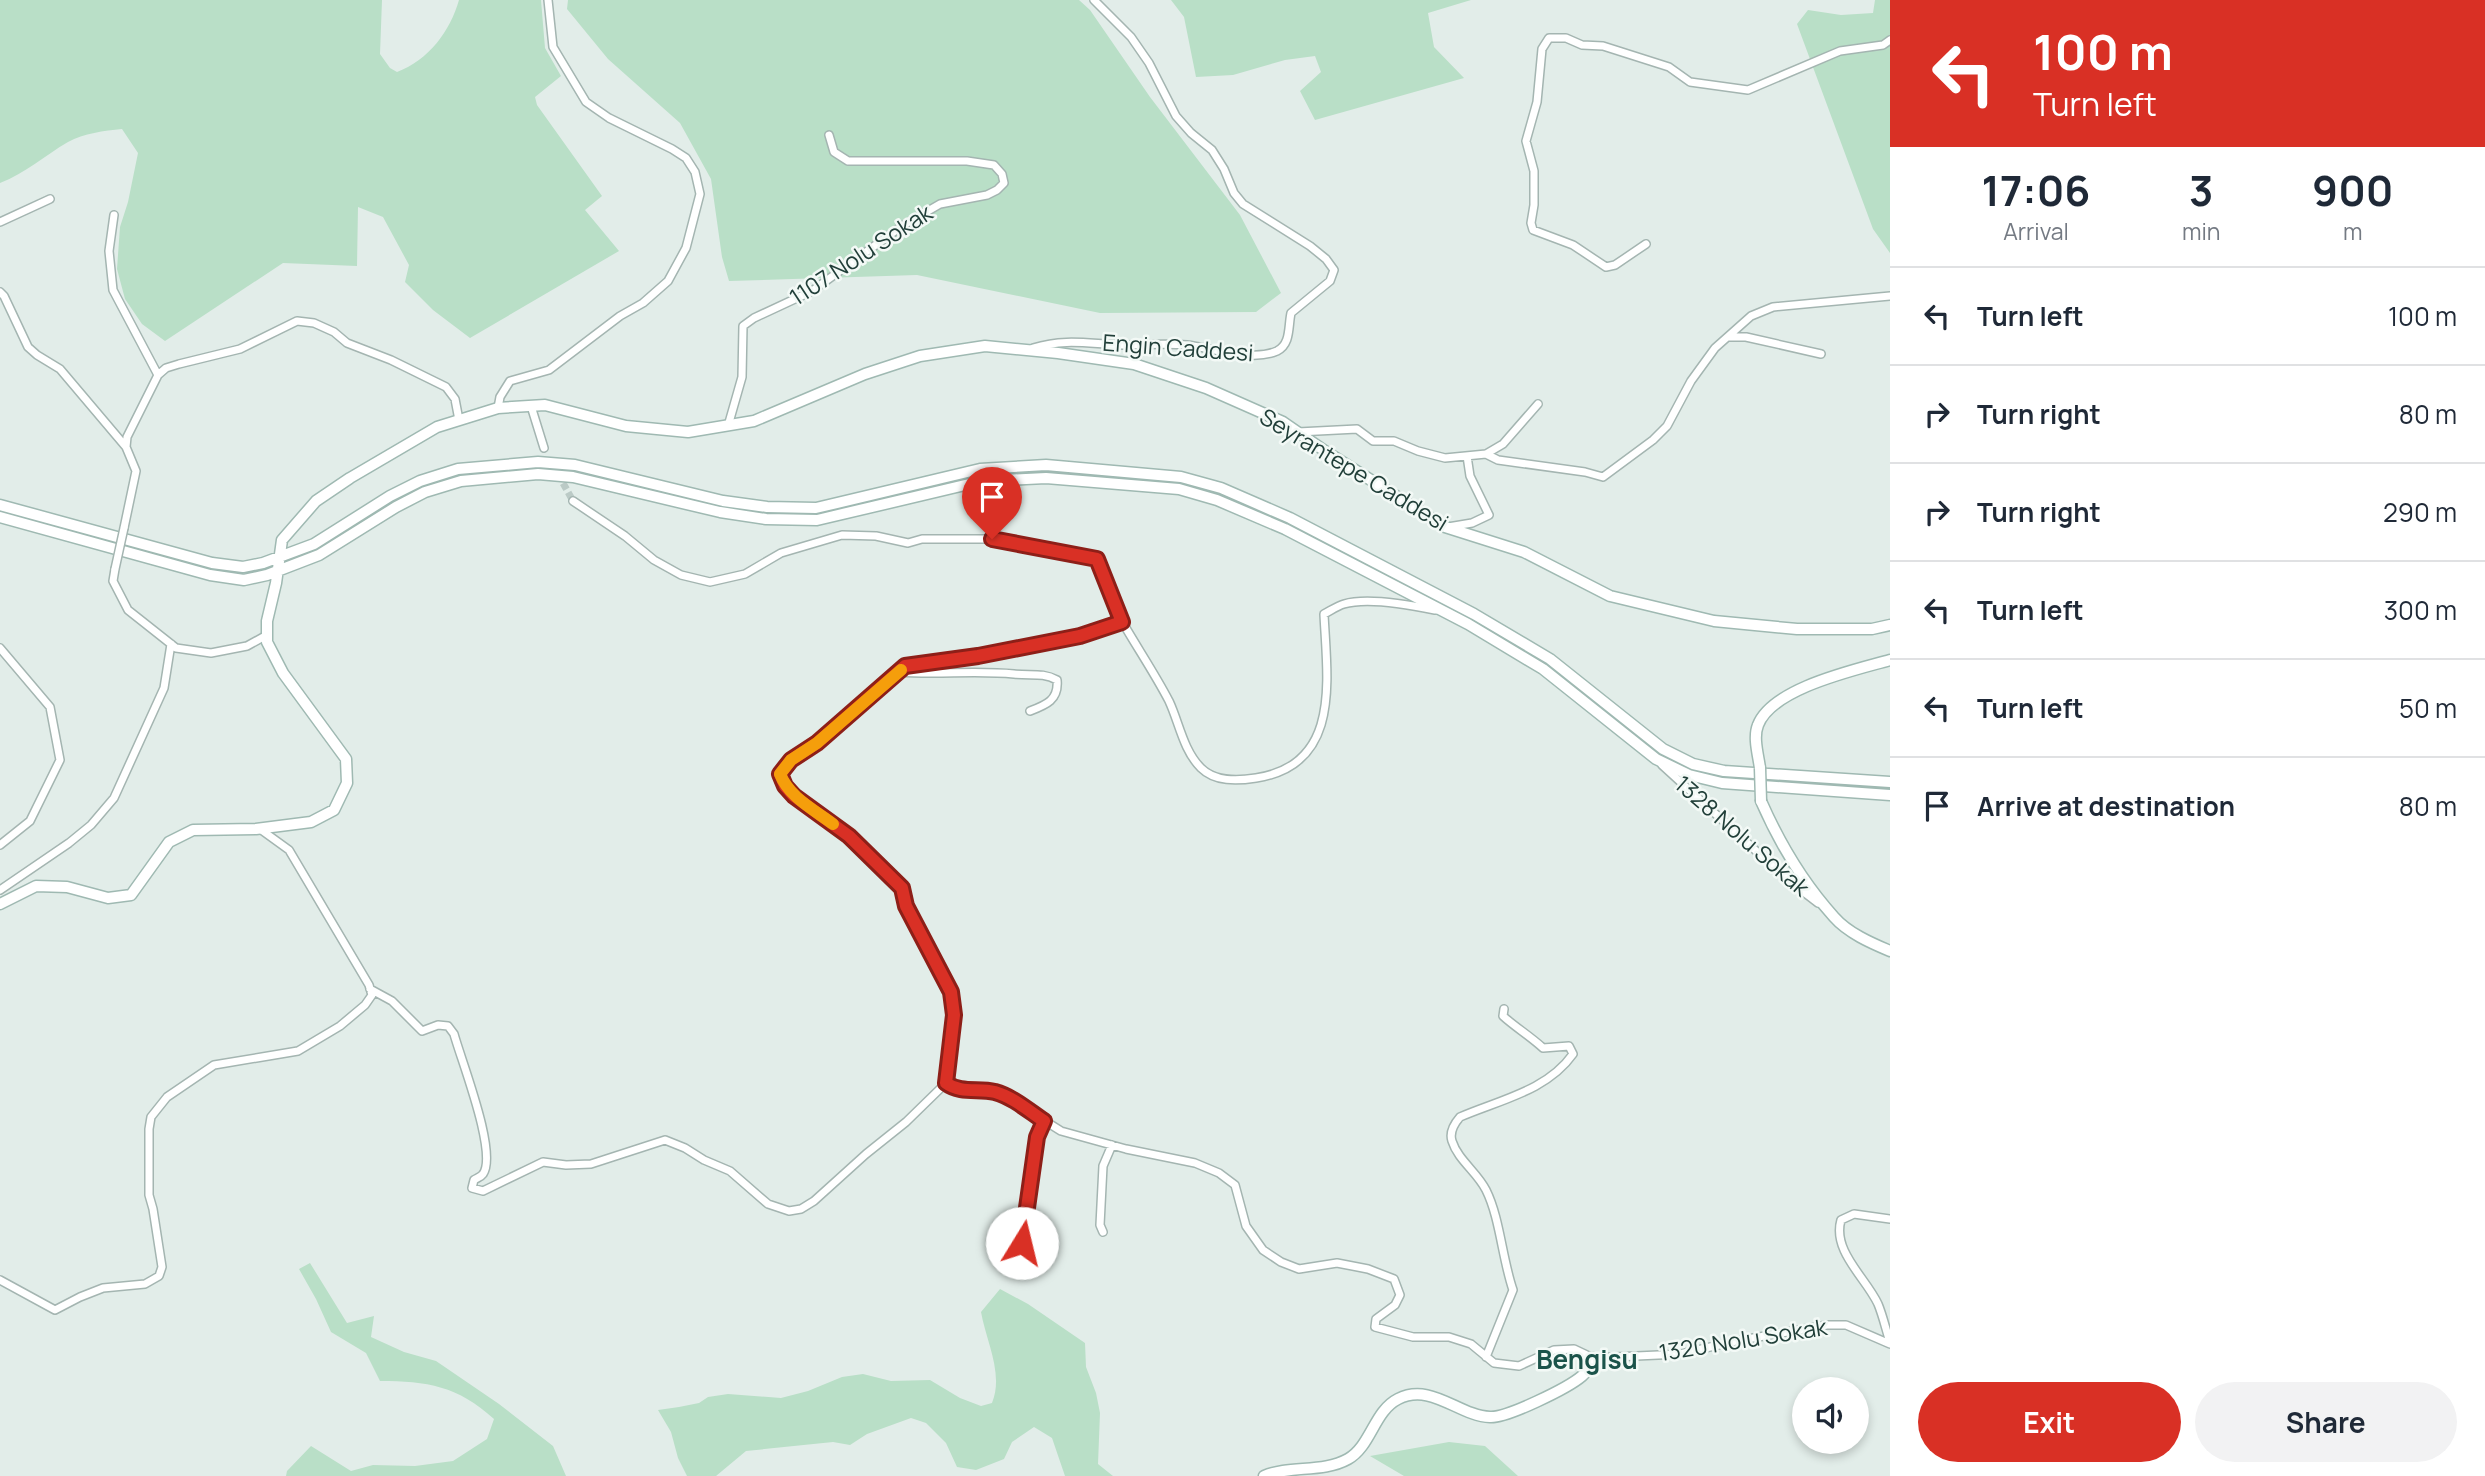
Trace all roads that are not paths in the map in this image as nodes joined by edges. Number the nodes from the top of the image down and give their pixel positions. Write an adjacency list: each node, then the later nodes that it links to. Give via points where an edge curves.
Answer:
1 (548, 0): 17 (street, via 553,47 586,102 686,158 700,194 687,248 668,281 549,370 510,381)
2 (1094, 0): 12 (street, Engin Caddesi, via 1132,37 1176,116 1212,150 1243,204 1310,246 1334,270 1330,281 1291,313 1288,339 1277,351 1235,354 1182,344 1078,341)
3 (1890, 40): 8 (street, via 1840,51 1748,90 1690,82 1669,67 1603,46 1549,38 1542,49 1537,102 1526,141 1534,171 1534,230 1573,245 1606,267)
4 (829, 135): 19 (street, 1107 Nolu Sokak, via 834,152 848,161 967,161 993,165 1004,183 987,195 940,204 812,291 743,326 742,377)
5 (50, 199): 7 (street)
6 (114, 215): 14 (street, via 109,250 113,290)
7 (0, 222)
8 (1646, 244)
9 (0, 292): 21 (street, via 28,347 61,369)
10 (1890, 296): 11 (street, via 1773,307 1751,316)
11 (1730, 337): 13 (street); 23 (street, via 1715,348 1698,372 1667,426 1603,477 1498,460)
12 (1025, 350): 19 (main road, Seyrantepe Caddesi, via 985,346 920,356 754,421); 20 (main road, Seyrantepe Caddesi, via 1134,364 1206,388)
13 (1821, 354)
14 (158, 375): 18 (street, via 166,368 240,349 296,321 314,323 347,343 446,387 455,399); 21 (street, via 127,437)
15 (1538, 404): 23 (street, via 1503,444)
16 (531, 406): 17 (main road, Seyrantepe Caddesi); 19 (main road, Seyrantepe Caddesi, via 545,405 626,426 688,432); 22 (street)
17 (498, 408): 18 (main road, Seyrantepe Caddesi)
18 (459, 420): 29 (main road, Seyrantepe Caddesi, via 437,427 316,501 282,540)
19 (728, 426)
20 (1298, 432): 24 (street, via 1357,429 1373,441 1394,441 1445,458); 28 (main road, Seyrantepe Caddesi)
21 (127, 447): 35 (street, bridge, via 136,471 113,581 128,610)
22 (544, 448)
23 (1486, 454): 24 (street)
24 (1467, 456): 28 (street, via 1470,476 1489,515)
25 (573, 501): 32 (street, via 681,575 710,582 745,574 781,553 842,535 908,543 992,539 1097,559)
26 (0, 505): 29 (main road, via 212,563 243,567)
27 (0, 517): 30 (main road, via 210,575 244,580)
28 (1445, 527): 33 (main road, Seyrantepe Caddesi, via 1524,552 1610,596 1714,621 1797,629)
29 (280, 557): 30 (main road, Seyrantepe Caddesi); 41 (main road, via 314,544 420,481 458,469 538,462 575,465 723,500 816,508 981,469 1046,465 1181,477 1221,488 1290,518 1474,614 1550,659 1663,749 1693,764 1724,771)
30 (278, 570): 31 (main road, via 319,555 415,497 461,481 538,474 573,477 720,513 817,520 982,481 1046,478 1179,489 1217,500 1285,528); 34 (main road, Seyrantepe Caddesi)
31 (1447, 613): 32 (street, via 1377,602 1345,604 1324,614 1328,677 1319,734 1296,764 1273,775 1230,781 1202,769 1188,749 1170,705); 40 (main road, via 1543,669)
32 (1122, 622): 38 (street, via 1080,636 925,662)
33 (1890, 625)
34 (267, 635): 35 (street, via 247,646 211,653); 43 (main road, Seyrantepe Caddesi, via 283,673 346,759 348,783 334,810 311,822)
35 (171, 644): 45 (street, via 164,688 114,798 69,843)
36 (0, 648): 44 (street, via 50,707 60,760 30,821)
37 (1890, 660): 47 (main road, bridge, via 1789,694 1763,714 1756,728 1761,801 1781,842)
38 (898, 672): 39 (street, via 997,671 1045,674 1057,680 1058,691 1050,704); 51 (street, via 780,774 794,796 849,836 902,888 906,906 951,992 954,1015)
39 (1030, 711)
40 (1654, 758): 42 (main road, via 1689,775 1722,783); 47 (street, 1328 Nolu Sokak, via 1788,880)
41 (1890, 782)
42 (1890, 795)
43 (260, 828): 46 (main road, Seyrantepe Caddesi, via 193,830 169,842 131,895 108,898 67,887 36,886); 49 (street, via 289,850)
44 (0, 845)
45 (0, 890)
46 (0, 904)
47 (1830, 912): 48 (main road, via 1869,942)
48 (1890, 951)
49 (370, 989): 51 (street, via 392,1002 422,1031 438,1025 448,1026 454,1034 481,1121 486,1163 472,1188 483,1191 543,1162 591,1164 665,1140 730,1171 768,1204 789,1211 801,1209); 57 (street, via 372,995 365,1005 298,1051 214,1065 167,1097 151,1117 149,1195 162,1267 159,1276 145,1284 103,1288 55,1310)
50 (1504, 1009): 59 (street, via 1506,1019 1543,1048 1569,1046 1573,1054 1532,1089 1460,1117 1453,1125 1450,1138 1457,1152 1486,1191 1513,1290)
51 (946, 1083): 52 (street, via 954,1089 1010,1098)
52 (1044, 1121): 53 (street, via 1061,1131); 56 (street, via 1037,1137)
53 (1112, 1146): 55 (street, via 1103,1166); 59 (street, 1320 Nolu Sokak, via 1195,1163 1219,1173 1235,1185 1246,1226 1263,1250 1299,1269 1337,1263 1394,1279 1400,1295 1395,1305 1376,1319 1375,1327 1413,1337 1449,1337 1471,1344)
54 (1890, 1219): 58 (street, 1320 Nolu Sokak, via 1854,1214 1841,1220 1838,1230 1842,1246 1878,1304)
55 (1103, 1232)
56 (1022, 1243)
57 (0, 1280)
58 (1890, 1343): 60 (street, 1320 Nolu Sokak, via 1846,1325 1827,1325 1680,1354)
59 (1486, 1357): 60 (street, 1320 Nolu Sokak, via 1494,1363 1519,1366 1554,1350 1574,1349)
60 (1593, 1358): 61 (main road, via 1591,1366 1571,1382 1494,1418 1478,1416 1438,1397 1398,1399 1381,1415 1359,1451 1346,1461)
61 (1264, 1476)

